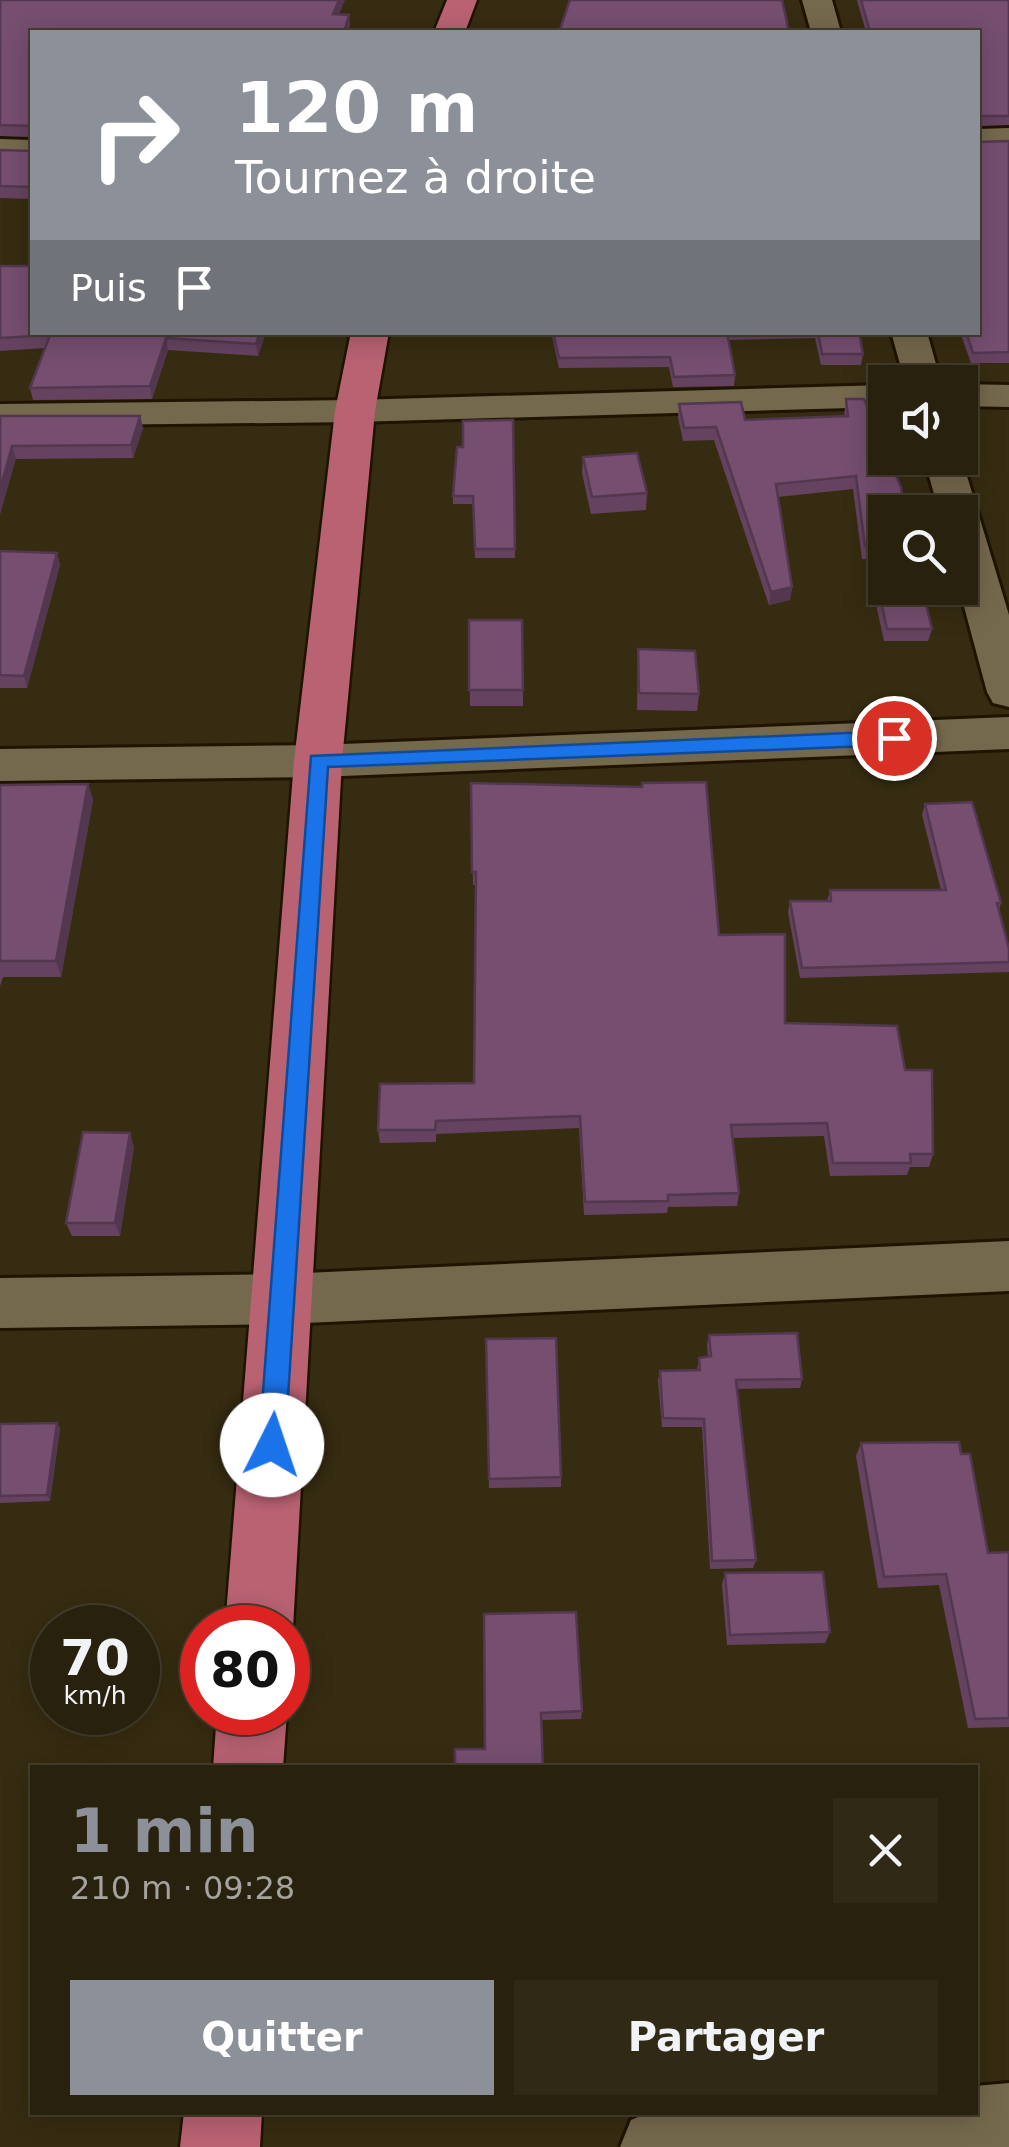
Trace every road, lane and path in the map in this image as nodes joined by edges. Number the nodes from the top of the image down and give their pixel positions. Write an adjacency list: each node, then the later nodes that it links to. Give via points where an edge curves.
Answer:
1 (462, 0): 3 (highway)
2 (817, 0): 4 (street)
3 (451, 30)
4 (825, 30)
5 (1009, 138): 6 (street)
6 (980, 139)
7 (0, 149): 8 (street)
8 (30, 150)
9 (369, 335): 15 (highway)
10 (910, 335): 11 (street)
11 (918, 365)
12 (868, 396): 15 (street)
13 (978, 396): 14 (street)
14 (1009, 396)
15 (355, 411): 16 (street); 20 (highway)
16 (0, 415)
17 (978, 579): 18 (street)
18 (1009, 692)
19 (1009, 733): 20 (street)
20 (318, 761): 21 (street); 23 (highway)
21 (0, 765)
22 (1009, 1266): 23 (street)
23 (283, 1299): 24 (street); 25 (highway)
24 (0, 1304)
25 (261, 1605)
26 (250, 1735): 27 (highway)
27 (248, 1765)
28 (223, 2115): 30 (highway)
29 (1009, 2121): 31 (street)
30 (220, 2147)
31 (658, 2147)

